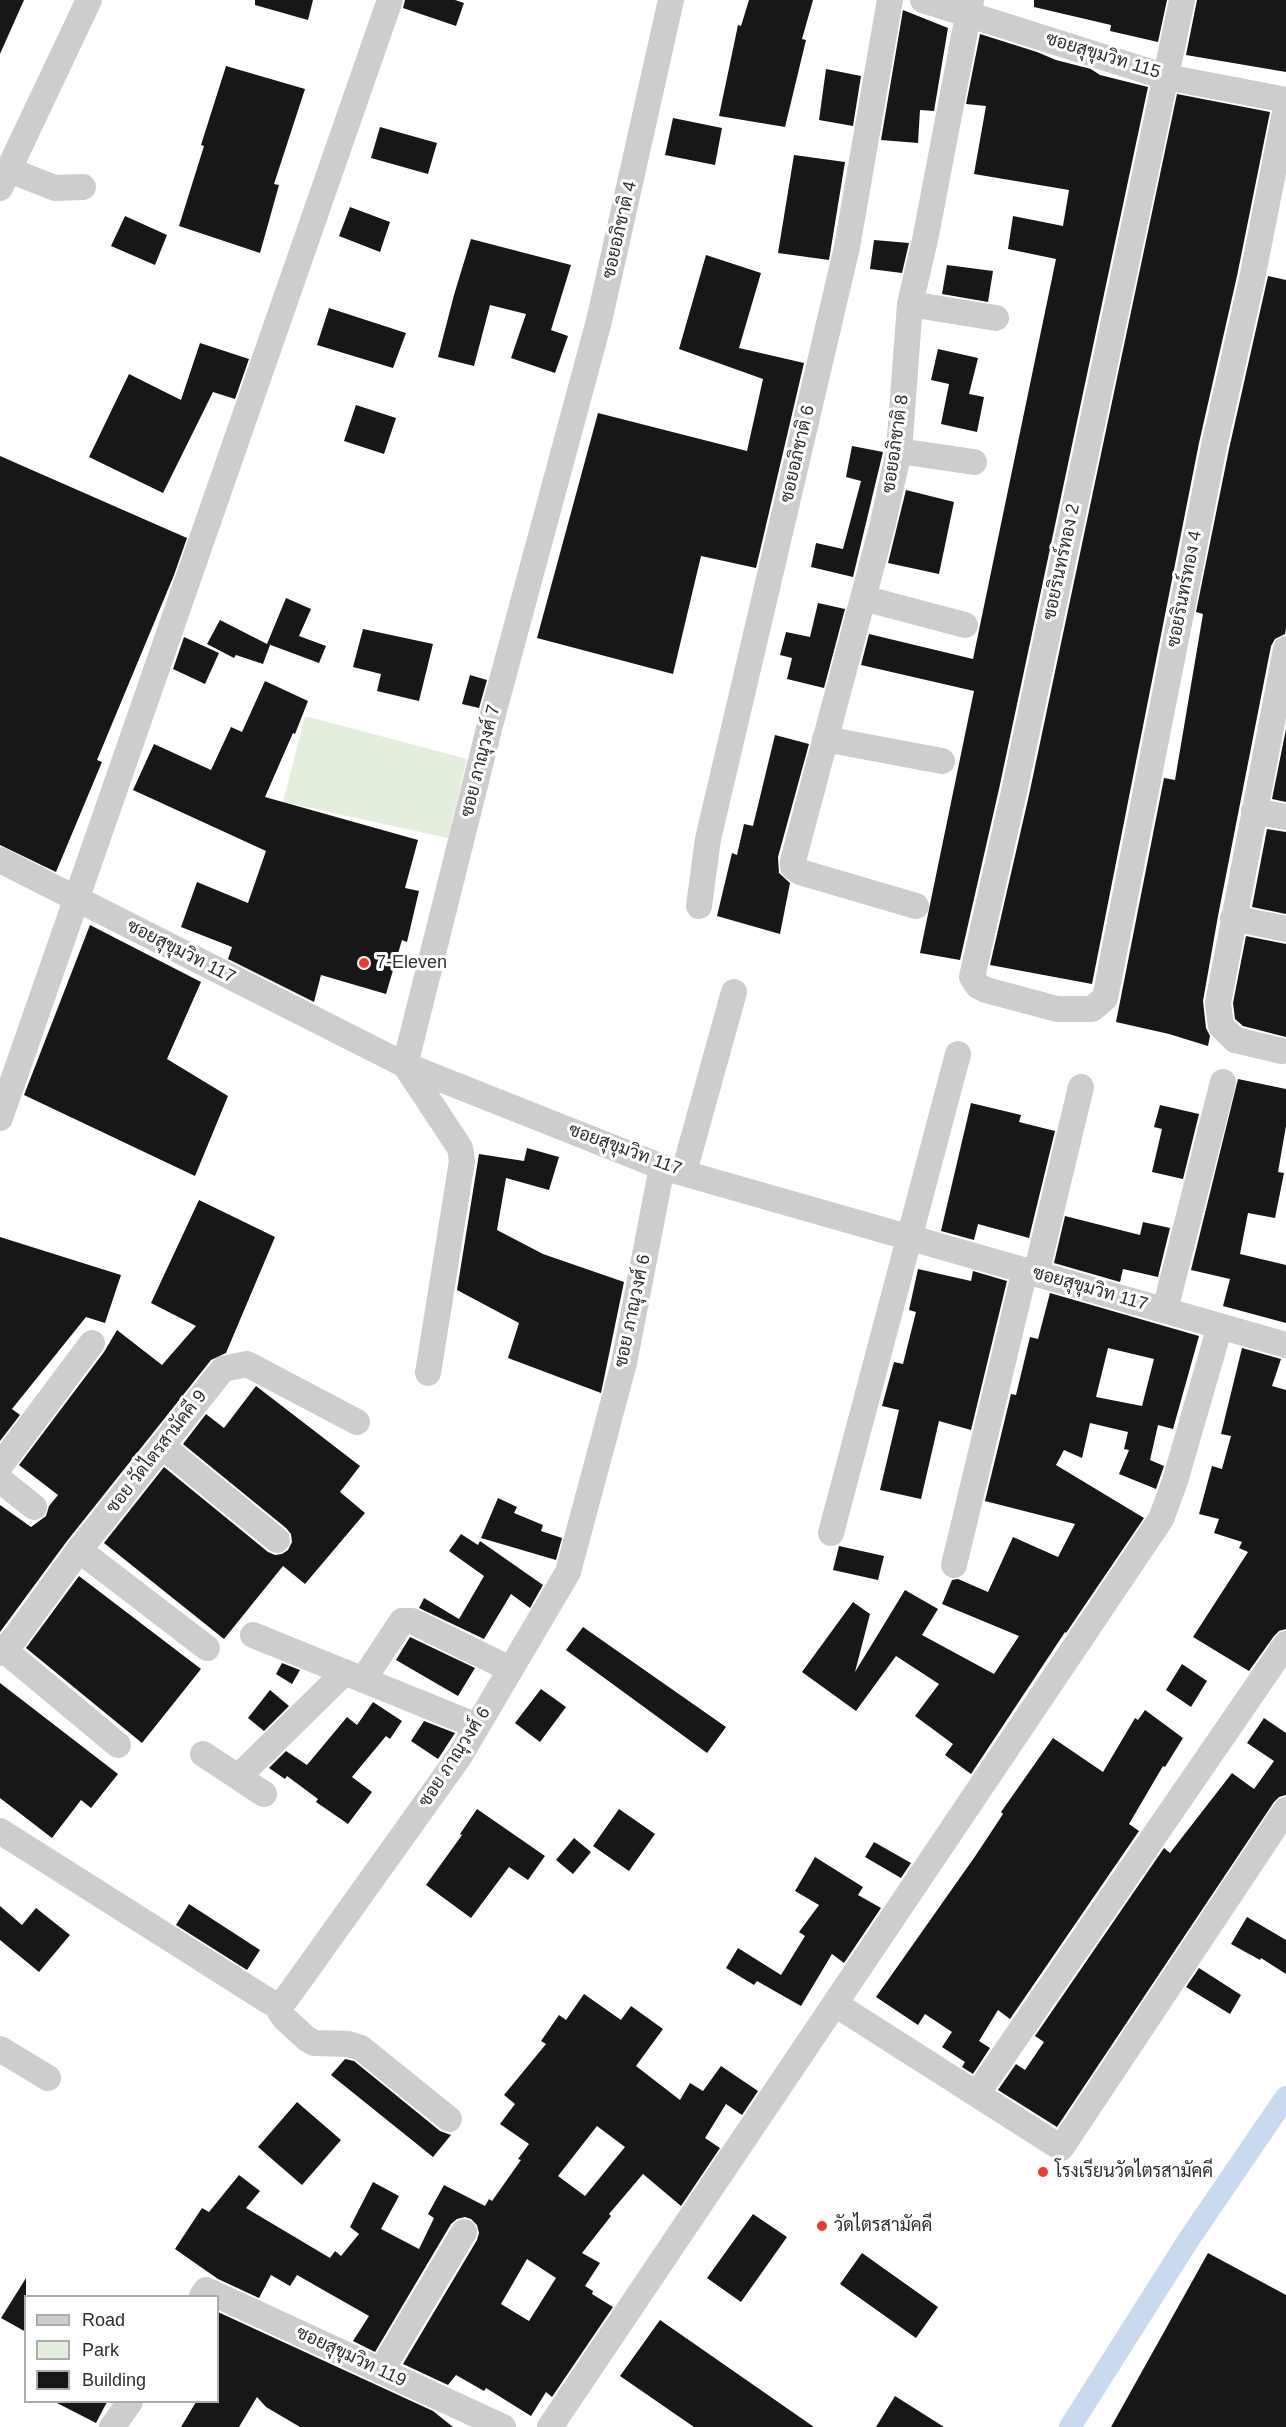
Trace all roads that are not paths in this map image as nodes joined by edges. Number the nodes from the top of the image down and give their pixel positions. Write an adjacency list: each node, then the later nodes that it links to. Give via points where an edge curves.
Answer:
1 (89, 0): 11 (street)
2 (390, 0): 27 (street)
3 (671, 0): 16 (street, ซอยอภิชาติ 4, via 599,321)
4 (890, 0): 28 (street, ซอยอภิชาติ 6, via 847,247 708,838)
5 (923, 0): 7 (street, ซอยสุขุมวิท 115)
6 (1182, 0): 8 (street)
7 (969, 7): 8 (street, ซอยสุขุมวิท 115); 13 (street, ซอยอภิชาติ 8)
8 (1166, 77): 9 (street, ซอยสุขุมวิท 115); 33 (street, ซอยรินทร์ทอง 2, via 972,977 986,990)
9 (1286, 100)
10 (1286, 107): 33 (street, ซอยรินทร์ทอง 4, via 1105,998 1092,1009 1057,1009)
11 (4, 179): 12 (street, via 55,188)
12 (83, 187)
13 (910, 304): 14 (street); 15 (street, ซอยอภิชาติ 8)
14 (996, 318)
15 (899, 451): 17 (street); 18 (street, ซอยอภิชาติ 8)
16 (562, 459): 36 (street, ซอย ภาณุวงศ์ 7)
17 (974, 462)
18 (863, 598): 19 (street); 22 (street, ซอยอภิชาติ 8)
19 (965, 625)
20 (1286, 649): 21 (street)
21 (1280, 706): 24 (street)
22 (825, 739): 23 (street); 29 (street, ซอยอภิชาติ 8, via 794,867)
23 (942, 761)
24 (1254, 811): 25 (street); 30 (street)
25 (1286, 817)
26 (0, 860): 27 (street, ซอยสุขุมวิท 117)
27 (76, 900): 36 (street, ซอยสุขุมวิท 117); 39 (street)
28 (699, 906)
29 (916, 906)
30 (1233, 918): 31 (street); 34 (street, via 1218,1003 1221,1026 1235,1040)
31 (1286, 929)
32 (734, 992): 41 (street, ซอย ภาณุวงศ์ 6)
33 (1035, 1003)
34 (1282, 1051)
35 (958, 1054): 42 (street)
36 (405, 1065): 41 (street, ซอยสุขุมวิท 117); 48 (street, via 460,1148 462,1161)
37 (1223, 1082): 44 (street)
38 (1082, 1087): 43 (street)
39 (4, 1090): 40 (street)
40 (0, 1118)
41 (673, 1169): 42 (street, ซอยสุขุมวิท 117); 62 (street, ซอย ภาณุวงศ์ 6, via 568,1572)
42 (908, 1237): 43 (street, ซอยสุขุมวิท 117); 54 (street)
43 (1030, 1272): 44 (street, ซอยสุขุมวิท 117); 57 (street)
44 (1165, 1310): 45 (street, ซอยสุขุมวิท 117)
45 (1220, 1326): 47 (street, ซอยสุขุมวิท 117); 72 (street, via 1161,1519)
46 (92, 1343): 51 (street)
47 (1286, 1345)
48 (428, 1373)
49 (357, 1422): 50 (street, ซอย วัดไตรสามัคคี 9, via 247,1364 236,1365 223,1369)
50 (162, 1446): 55 (street); 56 (street, ซอย วัดไตรสามัคคี 9)
51 (0, 1466)
52 (0, 1480): 53 (street)
53 (34, 1507)
54 (831, 1533)
55 (277, 1540)
56 (79, 1550): 60 (street); 61 (street, ซอย วัดไตรสามัคคี 9, via 15,1638)
57 (954, 1565)
58 (253, 1635): 63 (street)
59 (1286, 1644): 75 (street)
60 (207, 1648)
61 (1, 1651): 65 (street)
62 (510, 1669): 63 (street, via 412,1621 402,1622); 64 (street, ซอย ภาณุวงศ์ 6)
63 (354, 1676): 64 (street); 67 (street)
64 (477, 1726): 71 (street, ซอย ภาณุวงศ์ 6, via 376,1873)
65 (118, 1744)
66 (203, 1754): 67 (street)
67 (238, 1777): 68 (street)
68 (264, 1794)
69 (1286, 1810): 75 (street, via 1061,2148)
70 (0, 1831): 71 (street, via 270,2002)
71 (279, 2004): 76 (street, via 285,2019 307,2039 361,2048)
72 (835, 2004): 75 (street); 85 (street)
73 (0, 2049): 74 (street)
74 (48, 2078)
75 (977, 2094)
76 (449, 2119)
77 (464, 2232): 81 (street)
78 (203, 2295): 79 (street, ซอยสุขุมวิท 119, via 206,2290)
79 (217, 2295)
80 (219, 2296): 81 (street, ซอยสุขุมวิท 119)
81 (381, 2371): 84 (street, ซอยสุขุมวิท 119)
82 (129, 2403): 83 (street)
83 (112, 2427)
84 (503, 2427)
85 (550, 2427)

